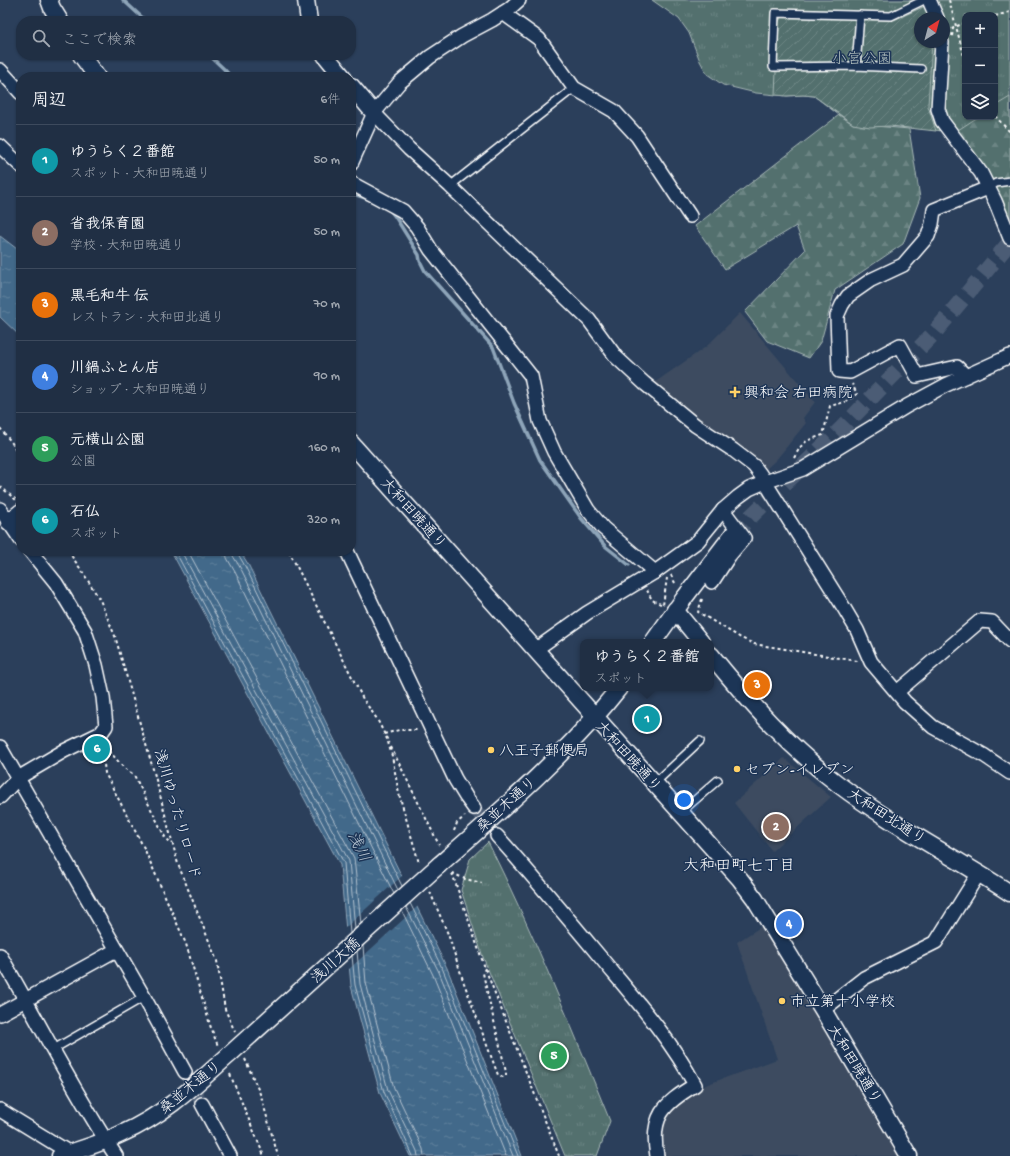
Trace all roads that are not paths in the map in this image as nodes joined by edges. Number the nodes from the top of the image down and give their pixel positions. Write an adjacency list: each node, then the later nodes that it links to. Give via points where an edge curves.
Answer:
1 (49, 0): 9 (street)
2 (306, 0): 10 (street)
3 (519, 0): 6 (street)
4 (924, 0): 8 (lane, via 891,16)
5 (929, 0): 7 (street)
6 (505, 7): 20 (street, via 539,39); 22 (street, via 430,57 399,83)
7 (934, 12)
8 (860, 15): 14 (lane); 14 (lane, via 775,13 773,67)
9 (57, 16)
10 (308, 16)
11 (946, 48): 29 (street, via 938,109 942,121)
12 (85, 60): 17 (street)
13 (329, 60): 18 (street)
14 (856, 66): 15 (lane)
15 (921, 69)
16 (0, 70): 19 (street)
17 (93, 72)
18 (339, 72)
19 (16, 88)
20 (574, 88): 27 (lane); 30 (street, via 614,111 637,136)
21 (356, 92): 22 (street)
22 (374, 113): 24 (street); 27 (street)
23 (0, 146): 25 (street)
24 (356, 153)
25 (16, 161)
26 (1010, 181): 29 (lane, via 996,183)
27 (450, 186): 35 (street, via 589,320 616,357 695,425 754,466)
28 (356, 187): 42 (street, via 403,211 417,227 431,250 531,376 540,421 554,452 588,510 603,528)
29 (988, 188): 31 (street); 33 (street, via 934,210 928,236 903,265 871,280 848,296 837,316 839,371 850,372 900,345 917,376 957,367)
30 (690, 216)
31 (1010, 238)
32 (1010, 356): 33 (street)
33 (966, 376): 35 (street, via 907,406 803,469)
34 (356, 449): 48 (street, 大和田暁通り)
35 (765, 482): 36 (street, via 749,489); 51 (street, via 857,630 871,662)
36 (723, 510): 42 (street, via 698,541); 43 (street, via 744,538)
37 (11, 515): 38 (street)
38 (16, 528)
39 (733, 534): 44 (street)
40 (34, 556): 56 (street, via 60,589 88,639 94,656 106,726 104,731)
41 (349, 556): 60 (street)
42 (655, 572): 48 (street, via 587,613)
43 (712, 582)
44 (676, 610): 45 (street); 46 (street)
45 (655, 639)
46 (699, 639)
47 (1010, 641): 51 (street, via 992,622 980,621)
48 (535, 650): 52 (street, 大和田暁通り)
49 (714, 659): 64 (street, 大和田北通り, via 770,724 838,784)
50 (617, 691): 52 (street, 桑並木通り)
51 (897, 692): 55 (street, via 933,727)
52 (595, 717): 58 (street, 大和田暁通り); 63 (street, 桑並木通り)
53 (700, 741): 58 (lane)
54 (0, 747): 56 (street)
55 (1010, 773)
56 (18, 778): 59 (street); 66 (street)
57 (718, 780): 61 (lane)
58 (654, 783): 61 (street, 大和田暁通り)
59 (0, 797)
60 (471, 811)
61 (680, 813): 70 (street, 大和田暁通り, via 740,878)
62 (497, 836): 81 (street, via 658,1025 695,1085 669,1102 663,1111 655,1137)
63 (445, 869): 73 (street, 浅川大橋, bridge)
64 (979, 873): 65 (street, 大和田北通り); 70 (street, via 936,942 864,978)
65 (1010, 893)
66 (116, 950): 68 (street); 69 (street)
67 (0, 955): 69 (street)
68 (144, 997): 72 (lane); 74 (street)
69 (25, 1000): 71 (street); 72 (street)
70 (823, 1010): 82 (street, 大和田暁通り)
71 (0, 1014)
72 (52, 1050): 77 (street)
73 (231, 1053): 77 (street, 桑並木通り, via 170,1106 140,1125)
74 (185, 1072)
75 (202, 1104): 80 (street)
76 (0, 1110): 78 (street)
77 (106, 1140): 78 (street, 桑並木通り); 79 (street)
78 (65, 1154)
79 (116, 1156)
80 (230, 1156)
81 (657, 1156)
82 (909, 1156)

